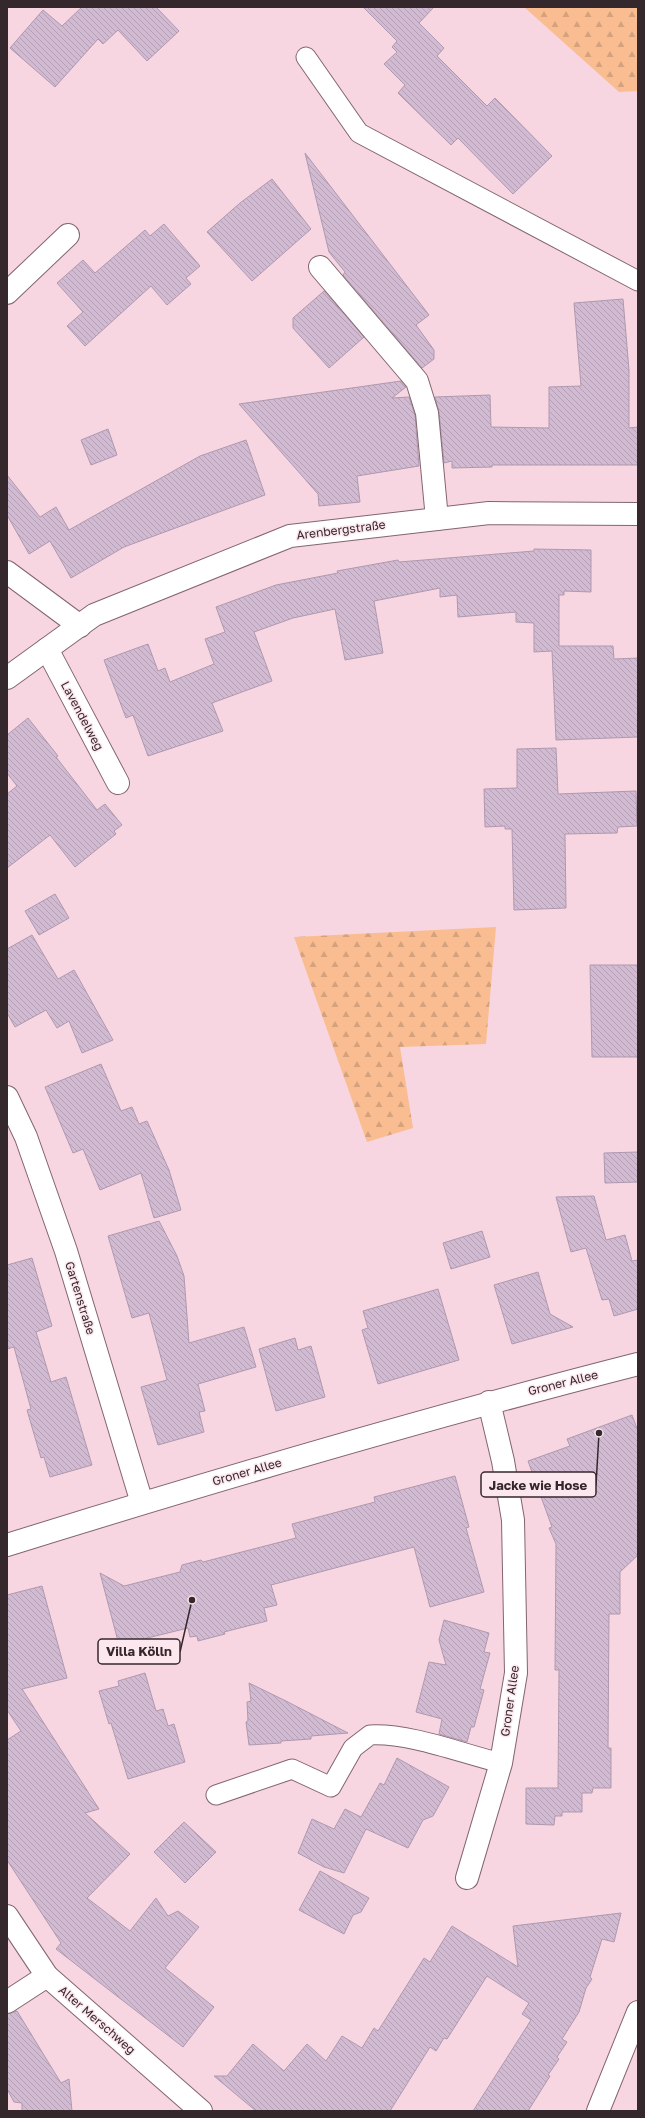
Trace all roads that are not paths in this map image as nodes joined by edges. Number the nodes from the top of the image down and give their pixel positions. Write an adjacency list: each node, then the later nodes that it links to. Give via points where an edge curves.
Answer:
1 (306, 57): 4 (lane, via 359,133)
2 (68, 235): 5 (street)
3 (320, 267): 7 (street, via 417,380 427,413)
4 (638, 281)
5 (7, 293)
6 (638, 514): 7 (street, Arenbergstraße, via 489,514)
7 (437, 519): 9 (street, Arenbergstraße, via 290,536 94,615)
8 (7, 572): 9 (street)
9 (80, 626): 10 (street, Arenbergstraße)
10 (47, 650): 11 (street, Arenbergstraße); 12 (street, Lavendelweg)
11 (7, 678)
12 (118, 783)
13 (7, 1096): 16 (street, Gartenstraße, via 26,1137 66,1251)
14 (638, 1364): 15 (street, Groner Allee)
15 (489, 1402): 16 (street, Groner Allee); 18 (street, Groner Allee, via 513,1520 516,1673)
16 (142, 1503): 17 (street, Groner Allee)
17 (7, 1545)
18 (501, 1762): 19 (lane, via 426,1742 390,1735 370,1735 354,1748 331,1787 292,1769); 20 (street, Groner Allee)
19 (216, 1794)
20 (467, 1878)
21 (7, 1916): 22 (street, Alter Merschweg)
22 (47, 1976): 23 (street); 25 (street, Alter Merschweg)
23 (7, 2002)
24 (638, 2012): 26 (street)
25 (201, 2111)
26 (598, 2111)

